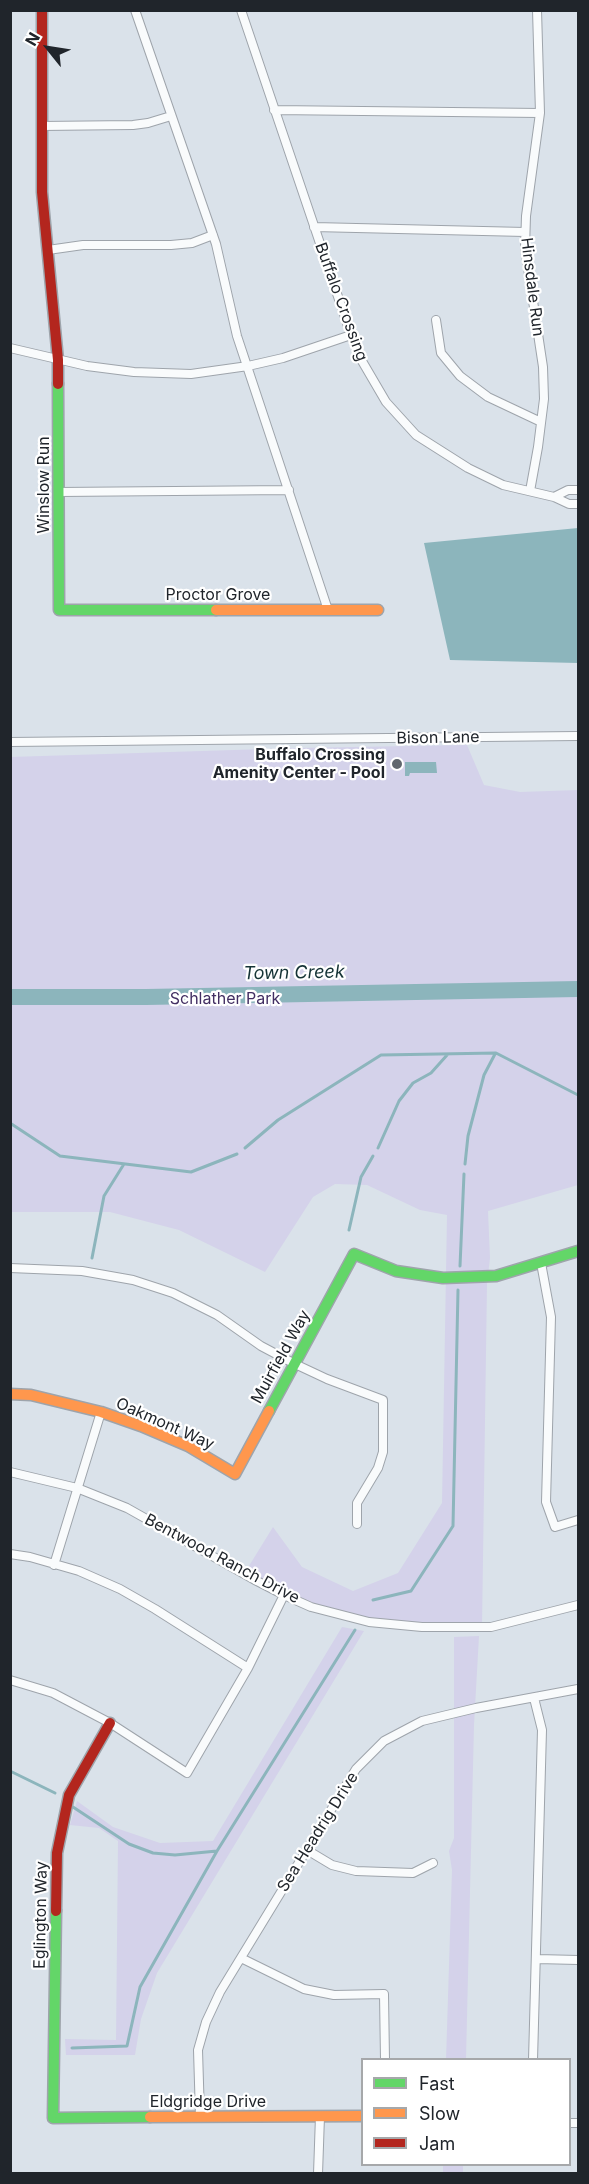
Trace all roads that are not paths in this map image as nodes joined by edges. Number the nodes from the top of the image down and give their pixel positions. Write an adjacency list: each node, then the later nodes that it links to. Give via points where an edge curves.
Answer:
1 (42, 10): 8 (street, Winslow Run)
2 (135, 10): 7 (street)
3 (241, 10): 5 (street, Buffalo Crossing)
4 (537, 10): 6 (street, Hinsdale Run)
5 (274, 110): 6 (street); 9 (street, Buffalo Crossing)
6 (540, 113): 10 (street, Hinsdale Run)
7 (171, 116): 8 (street, via 133,125); 11 (street)
8 (41, 126): 12 (street, Winslow Run)
9 (314, 227): 10 (street); 14 (street, Buffalo Crossing)
10 (525, 232): 18 (street, Hinsdale Run, via 526,265 543,367)
11 (213, 235): 12 (street, via 171,245 83,244); 17 (street)
12 (48, 250): 16 (street, Winslow Run)
13 (436, 320): 18 (street, via 441,353 460,376 488,397)
14 (351, 335): 17 (street); 21 (street, Buffalo Crossing, via 386,402 416,435 468,468 503,485)
15 (10, 348): 16 (street)
16 (58, 360): 17 (street, via 134,372 191,374); 22 (street, Winslow Run)
17 (248, 366): 19 (street)
18 (541, 422): 21 (street, Hinsdale Run)
19 (289, 490): 22 (street); 26 (street)
20 (579, 490): 23 (street, Buffalo Crossing)
21 (530, 491): 23 (street, Buffalo Crossing)
22 (58, 492): 25 (street, Winslow Run)
23 (554, 497): 24 (street, Buffalo Crossing)
24 (579, 504)
25 (59, 610): 26 (street, Proctor Grove)
26 (328, 610): 27 (street, Proctor Grove)
27 (378, 610)
28 (579, 736): 29 (street, Bison Lane)
29 (10, 742)
30 (579, 1251): 31 (street)
31 (541, 1263): 33 (street, Muirfield Way, via 496,1276 443,1278 396,1271 354,1254); 39 (street, via 551,1317 546,1503 555,1527)
32 (10, 1268): 33 (street, via 82,1271 133,1280 173,1293 217,1315)
33 (294, 1364): 37 (street, Muirfield Way); 40 (street, via 383,1400 383,1452 357,1503)
34 (10, 1394): 35 (street, Oakmont Way, via 31,1395)
35 (101, 1412): 37 (street, Oakmont Way, via 188,1446); 38 (street)
36 (10, 1472): 38 (street, Bentwood Ranch Drive)
37 (235, 1474)
38 (77, 1488): 42 (street); 43 (street, Bentwood Ranch Drive, via 127,1508)
39 (579, 1520)
40 (357, 1524)
41 (10, 1554): 42 (street)
42 (54, 1564): 45 (street, via 120,1590)
43 (284, 1595): 44 (street, Bentwood Ranch Drive, via 310,1607 369,1623 422,1627 491,1626); 45 (street)
44 (579, 1605)
45 (248, 1668): 49 (street, via 187,1773)
46 (10, 1680): 49 (street, via 53,1693)
47 (579, 1689): 48 (street, Sea Headrig Drive)
48 (534, 1698): 50 (street, Sea Headrig Drive, via 422,1721 384,1741 356,1769); 53 (street, via 542,1730)
49 (110, 1724): 60 (street, Eglington Way, via 69,1795 57,1853)
50 (307, 1850): 51 (street, via 332,1865 356,1871 413,1872); 52 (street, Sea Headrig Drive)
51 (433, 1863)
52 (241, 1958): 55 (street, via 304,1989 334,1995 384,1994); 57 (street, Sea Headrig Drive, via 220,1992 198,2050)
53 (537, 1959): 54 (street); 56 (street)
54 (579, 1960)
55 (385, 2058)
56 (533, 2058)
57 (200, 2116): 58 (street, Eldgridge Drive); 60 (street, Eldgridge Drive)
58 (320, 2116): 59 (street, Eldgridge Drive); 61 (street)
59 (361, 2116)
60 (53, 2118)
61 (318, 2174)

